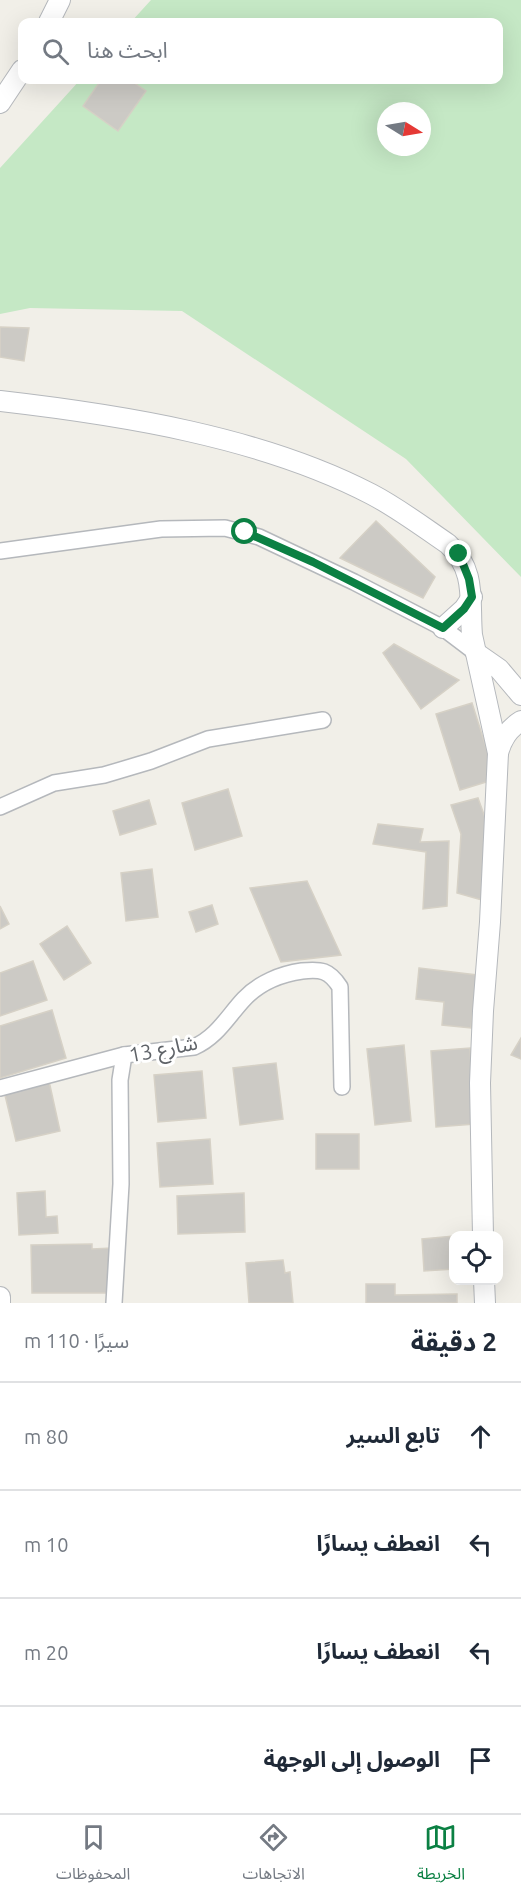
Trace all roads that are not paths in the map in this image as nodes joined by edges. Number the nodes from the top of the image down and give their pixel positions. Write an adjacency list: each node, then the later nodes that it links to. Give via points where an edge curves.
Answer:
1 (60, 0): 2 (street)
2 (51, 18)
3 (18, 76): 4 (street)
4 (0, 103)
5 (0, 401): 7 (street, via 164,426 281,457 340,480 391,505 448,544 465,564)
6 (0, 551): 8 (street, via 161,529 225,528 282,547)
7 (472, 597): 8 (street); 9 (street, via 470,616)
8 (443, 628): 9 (street)
9 (476, 653): 10 (street, via 499,669); 13 (street)
10 (521, 695)
11 (323, 720): 14 (street, via 208,739 104,775 54,783)
12 (521, 721): 13 (street, via 509,730)
13 (498, 753): 18 (street, via 480,1083)
14 (0, 807)
15 (124, 1055): 16 (street, شارع 13, via 195,1047 216,1033 258,987 287,973 318,969 333,975 340,987); 17 (street, شارع 13); 22 (street, via 120,1080 122,1184)
16 (342, 1087)
17 (0, 1088)
18 (483, 1231)
19 (484, 1285): 23 (street)
20 (0, 1297): 21 (street)
21 (0, 1303)
22 (114, 1303)
23 (485, 1303)

